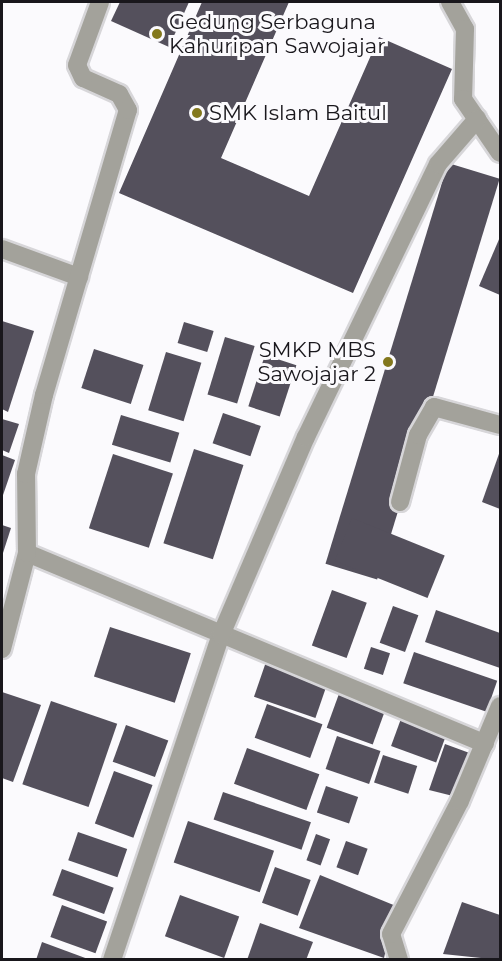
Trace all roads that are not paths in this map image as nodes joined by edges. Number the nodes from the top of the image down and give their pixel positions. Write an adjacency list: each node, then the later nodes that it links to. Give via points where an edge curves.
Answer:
1 (100, 2): 6 (street, via 77,65 83,78 119,94 128,110)
2 (450, 2): 3 (street, via 465,29 463,99)
3 (477, 119): 4 (street); 10 (street, via 438,164 306,436)
4 (501, 153)
5 (2, 249): 6 (street)
6 (79, 278): 9 (street, via 26,474)
7 (501, 425): 8 (street, via 434,407 418,435)
8 (400, 502)
9 (27, 554): 10 (street); 11 (street)
10 (221, 635): 13 (street); 14 (street)
11 (2, 649)
12 (501, 706): 13 (street)
13 (485, 744): 15 (street, via 391,934)
14 (112, 960)
15 (399, 960)

